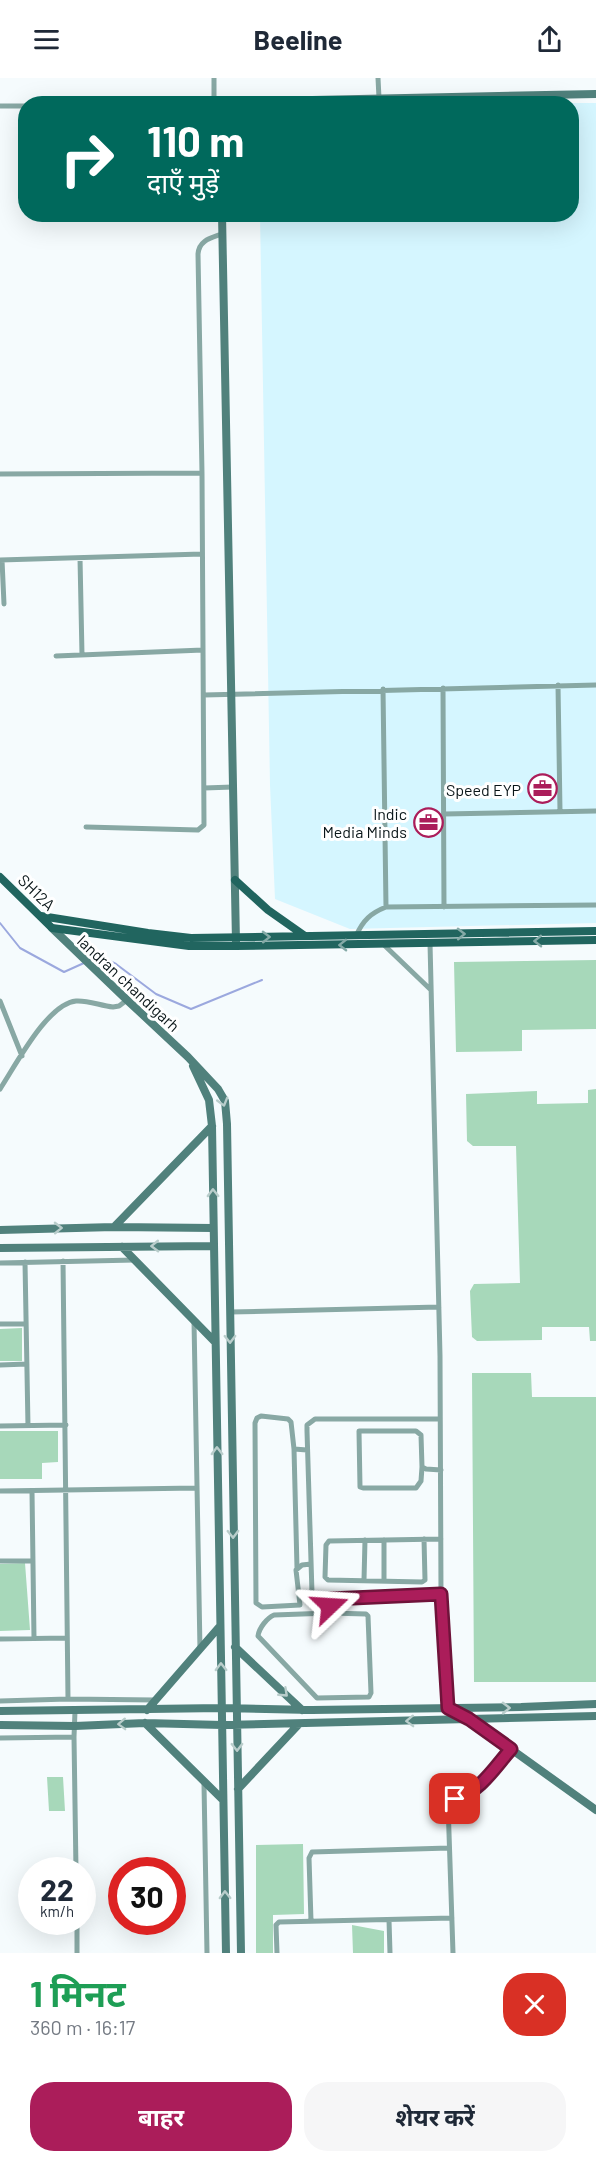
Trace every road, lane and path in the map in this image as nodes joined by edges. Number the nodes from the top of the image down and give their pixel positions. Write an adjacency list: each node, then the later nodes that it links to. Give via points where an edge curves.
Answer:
1 (214, 78): 4 (street)
2 (378, 78): 5 (street)
3 (596, 94): 6 (main road)
4 (214, 96)
5 (379, 96)
6 (488, 96)
7 (0, 106): 8 (street)
8 (18, 106)
9 (222, 222): 10 (main road)
10 (222, 234): 11 (street, via 202,242 198,248); 25 (main road)
11 (202, 473): 12 (street); 13 (street)
12 (0, 474)
13 (202, 554): 14 (street); 17 (street)
14 (80, 558): 15 (street); 18 (street)
15 (1, 560): 16 (street)
16 (4, 604)
17 (203, 651): 18 (street); 24 (street)
18 (82, 655): 19 (street)
19 (56, 656)
20 (596, 685): 21 (street)
21 (558, 686): 22 (street); 28 (street)
22 (443, 688): 23 (street); 30 (street)
23 (383, 689): 25 (street); 35 (street)
24 (204, 695): 25 (street); 27 (street)
25 (231, 695): 26 (main road)
26 (233, 787): 27 (street); 33 (main road)
27 (204, 788): 31 (street, via 205,822 201,829)
28 (560, 811): 29 (street); 30 (street)
29 (596, 811)
30 (444, 814): 36 (street)
31 (86, 827)
32 (0, 877): 37 (main road, SH12A / SH12A)
33 (235, 880): 40 (main road, via 268,910); 44 (main road)
34 (596, 905): 36 (street)
35 (386, 907): 36 (street); 41 (street, via 366,919)
36 (444, 907)
37 (41, 916): 38 (main road, SH12A / SH12A); 44 (main road, SH12A)
38 (52, 928): 44 (main road, SH12A, via 178,945); 47 (main road, landran chandigarh)
39 (596, 931): 42 (main road, SH12A, one-way to 39)
40 (306, 936): 41 (main road, SH12A); 44 (main road, SH12A, one-way to 40)
41 (356, 936): 42 (main road, SH12A)
42 (430, 939): 43 (main road, SH12A, one-way to 42); 45 (main road, SH12A); 46 (street)
43 (596, 940)
44 (236, 942): 45 (main road, SH12A, one-way to 44)
45 (383, 944): 46 (street)
46 (431, 990): 63 (street)
47 (127, 1000): 49 (street, via 113,1007 76,1001 65,1004 50,1015); 50 (main road, landran chandigarh)
48 (0, 1001): 49 (street)
49 (22, 1056): 51 (street)
50 (188, 1057): 52 (main road, via 209,1100); 64 (main road, landran chandigarh, one-way to 64, via 225,1101)
51 (0, 1089)
52 (212, 1126): 53 (main road); 54 (main road, one-way to 52)
53 (114, 1227): 54 (main road); 55 (main road, one-way to 53)
54 (213, 1228): 56 (main road)
55 (0, 1230)
56 (214, 1245): 57 (main road, one-way to 57); 68 (main road)
57 (122, 1247): 58 (main road); 59 (main road)
58 (0, 1248)
59 (135, 1260): 60 (street); 65 (main road)
60 (63, 1261): 61 (street); 72 (street)
61 (25, 1262): 62 (street); 67 (street)
62 (0, 1263)
63 (439, 1307): 64 (street); 71 (street)
64 (230, 1312): 100 (main road, landran chandigarh, one-way to 100)
65 (194, 1319): 68 (main road); 79 (street)
66 (0, 1324): 67 (street)
67 (26, 1324): 69 (street)
68 (215, 1342): 96 (main road, one-way to 68)
69 (27, 1364): 70 (street); 74 (street)
70 (0, 1365)
71 (440, 1419): 76 (street, via 315,1419 307,1425); 78 (street)
72 (66, 1425): 74 (street); 80 (street)
73 (0, 1426): 74 (street)
74 (28, 1426)
75 (294, 1449): 76 (street); 90 (street); 90 (street, via 288,1419 257,1418 256,1603 262,1607 300,1605)
76 (307, 1450): 89 (street)
77 (422, 1467): 77 (street, via 421,1435 416,1431 359,1431 360,1487 416,1488); 78 (street)
78 (441, 1470): 84 (street)
79 (196, 1488): 80 (street); 101 (street)
80 (66, 1490): 82 (street); 98 (street)
81 (0, 1491): 82 (street)
82 (32, 1491): 88 (street)
83 (424, 1539): 84 (street); 86 (street); 92 (street, via 425,1580)
84 (441, 1539): 93 (street)
85 (365, 1540): 86 (street); 91 (street); 91 (street, via 329,1541 325,1577)
86 (384, 1540): 92 (street)
87 (0, 1561): 88 (street)
88 (33, 1561): 97 (street)
89 (311, 1564): 90 (street); 94 (street, via 314,1597)
90 (297, 1568)
91 (364, 1580): 92 (street)
92 (384, 1580)
93 (441, 1594): 94 (street); 107 (street)
94 (330, 1599): 95 (street)
95 (330, 1613): 95 (street, via 368,1616 369,1696 317,1698 258,1636 274,1615)
96 (220, 1626): 101 (main road); 106 (main road, one-way to 96)
97 (34, 1638): 98 (street); 99 (street)
98 (67, 1638): 102 (street)
99 (0, 1639)
100 (235, 1647): 108 (main road, landran chandigarh); 110 (main road, one-way to 110)
101 (200, 1650): 103 (main road)
102 (68, 1698): 103 (street); 104 (street)
103 (155, 1700): 109 (main road)
104 (0, 1701)
105 (596, 1704): 107 (main road, one-way to 105)
106 (222, 1708): 108 (main road); 109 (main road); 118 (main road)
107 (448, 1708): 110 (main road); 114 (main road)
108 (237, 1709): 110 (main road); 119 (main road, landran chandigarh)
109 (147, 1710): 112 (main road)
110 (302, 1710)
111 (0, 1711): 112 (main road)
112 (75, 1711): 120 (street)
113 (596, 1716): 114 (main road)
114 (469, 1719): 116 (main road, one-way to 116); 123 (main road)
115 (145, 1723): 118 (main road); 120 (main road, one-way to 120); 124 (main road)
116 (299, 1724): 119 (main road); 125 (main road)
117 (0, 1725): 120 (main road)
118 (222, 1725): 119 (main road); 126 (main road)
119 (237, 1725): 125 (main road, landran chandigarh, one-way to 125)
120 (75, 1726): 121 (street)
121 (74, 1737): 122 (street); 129 (street)
122 (0, 1738)
123 (511, 1749): 127 (main road); 128 (street, via 477,1787 448,1803)
124 (204, 1784): 126 (main road); 136 (street)
125 (238, 1789): 134 (main road, landran chandigarh)
126 (223, 1800): 137 (main road, one-way to 126)
127 (596, 1810)
128 (450, 1848): 130 (street); 132 (street, via 312,1852)
129 (76, 1857)
130 (452, 1918): 131 (street); 140 (street)
131 (389, 1920): 132 (street); 139 (street)
132 (311, 1921): 138 (street, via 279,1922)
133 (77, 1935): 135 (street)
134 (242, 1951)
135 (77, 1953)
136 (207, 1953)
137 (226, 1953)
138 (277, 1953)
139 (390, 1953)
140 (453, 1953)

